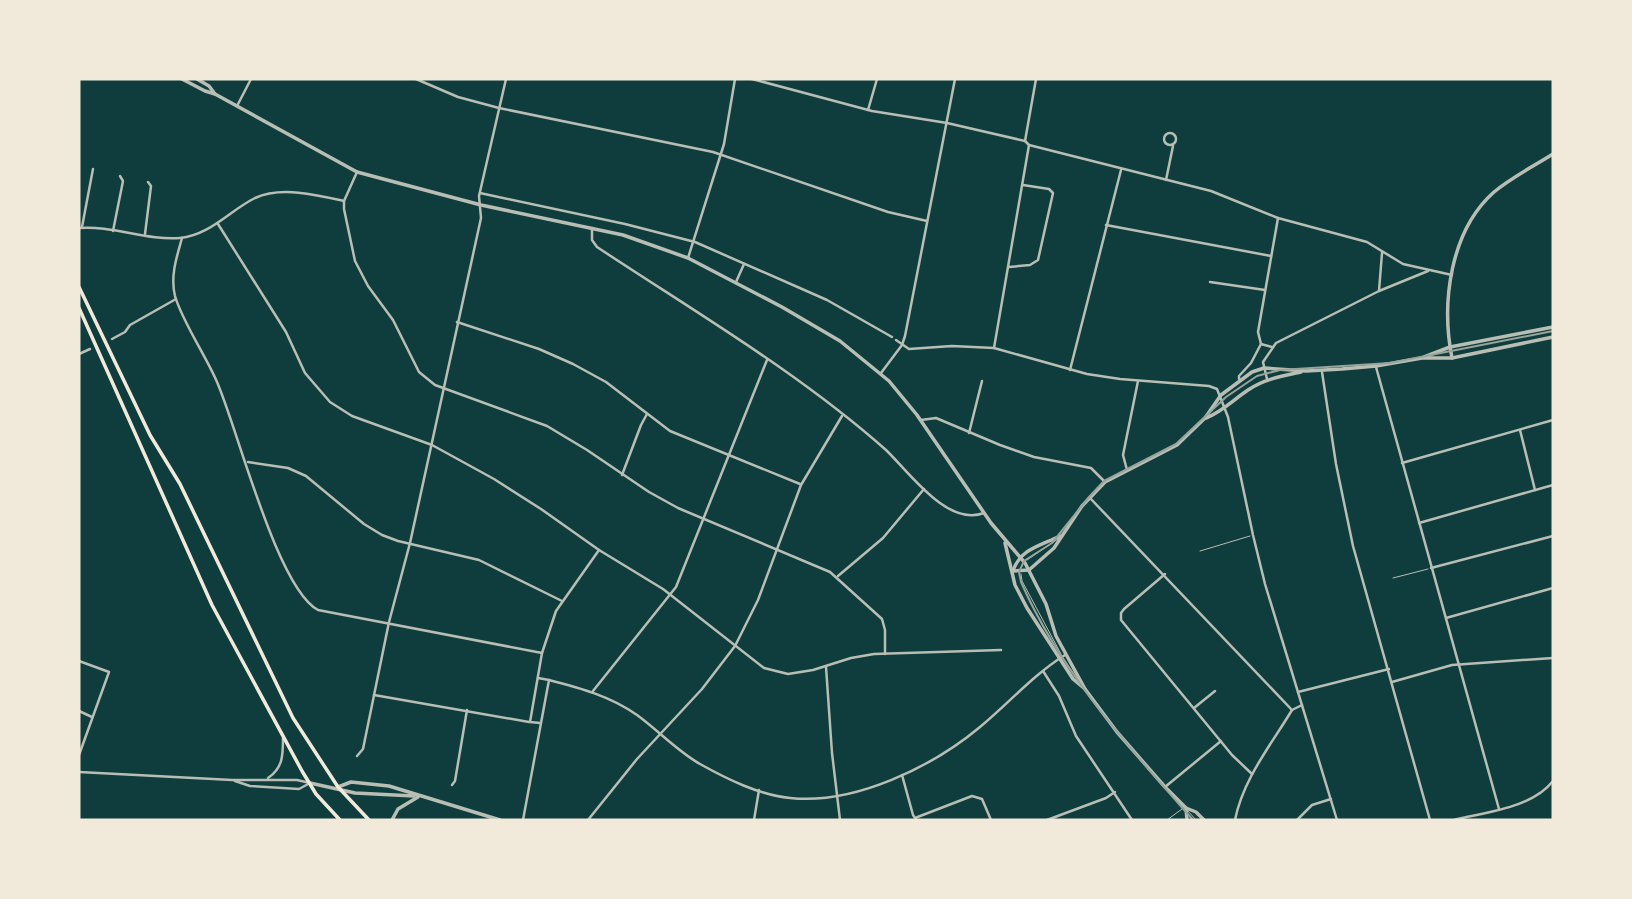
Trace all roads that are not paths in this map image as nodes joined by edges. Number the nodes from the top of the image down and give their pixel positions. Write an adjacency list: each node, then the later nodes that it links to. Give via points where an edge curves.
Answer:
1 (182, 79): 11 (street)
2 (197, 79): 11 (street)
3 (251, 79): 12 (street)
4 (416, 79): 13 (street)
5 (506, 79): 13 (street)
6 (735, 79): 20 (street)
7 (752, 79): 14 (street)
8 (877, 79): 14 (street)
9 (955, 79): 15 (street)
10 (1036, 79): 16 (street)
11 (215, 93): 12 (street)
12 (237, 106): 23 (street)
13 (499, 108): 20 (street); 28 (street)
14 (868, 110): 15 (street)
15 (947, 123): 16 (street); 32 (street)
16 (1025, 141): 17 (street)
17 (1029, 145): 22 (street); 27 (street)
18 (1173, 145): 25 (street)
19 (1553, 154): 47 (street, via 1495,191 1475,212)
20 (720, 155): 32 (street, via 888,212); 40 (street)
21 (93, 169): 35 (street)
22 (1121, 169): 25 (street); 34 (street)
23 (357, 172): 29 (street); 30 (street)
24 (120, 176): 37 (street, via 123,181)
25 (1166, 180): 31 (street, via 1211,191)
26 (148, 182): 38 (street)
27 (1023, 185): 45 (street); 45 (street, via 1053,193 1038,260)
28 (480, 193): 30 (street); 40 (street)
29 (344, 201): 33 (street, via 290,193 263,195); 81 (street, via 361,276 393,320 419,372)
30 (481, 205): 36 (street); 55 (street)
31 (1278, 218): 41 (street, via 1367,242); 42 (street)
32 (927, 220): 62 (street)
33 (218, 224): 39 (street); 91 (street, via 315,387 352,416)
34 (1106, 225): 42 (street); 73 (street)
35 (80, 228): 37 (street)
36 (593, 228): 43 (street); 70 (street, via 597,247)
37 (114, 231): 38 (street)
38 (145, 234): 39 (street)
39 (182, 238): 53 (street, via 173,276)
40 (695, 242): 43 (street); 44 (street)
41 (1382, 253): 46 (street); 52 (street)
42 (1270, 256): 51 (street)
43 (688, 258): 48 (street)
44 (744, 264): 48 (street); 57 (street, via 827,300)
45 (1009, 267): 65 (street)
46 (1428, 271): 47 (street); 52 (street)
47 (1452, 275): 64 (street)
48 (736, 282): 76 (street, via 831,335)
49 (1210, 282): 51 (street)
50 (79, 287): 169 (main road, via 293,718)
51 (1265, 290): 61 (street, via 1258,332)
52 (1379, 291): 63 (street)
53 (176, 299): 59 (street); 93 (street, via 218,384)
54 (79, 308): 156 (main road, via 212,605)
55 (457, 322): 81 (street); 84 (street, via 573,364 606,382)
56 (1553, 327): 64 (street)
57 (892, 337)
58 (1553, 337): 69 (street)
59 (112, 339)
60 (896, 340): 62 (street)
61 (1261, 344): 63 (street); 77 (street)
62 (902, 345): 65 (street, via 915,350); 76 (street)
63 (1272, 346): 72 (street)
64 (1450, 347): 68 (street); 69 (street)
65 (995, 348): 73 (street)
66 (90, 349): 67 (street)
67 (79, 354)
68 (1422, 358): 69 (street); 71 (street)
69 (1452, 358)
70 (767, 359): 85 (street); 92 (street)
71 (1376, 366): 74 (street); 94 (street)
72 (1264, 368): 75 (street); 77 (street); 78 (street)
73 (1070, 370): 80 (street)
74 (1322, 370): 75 (street); 137 (street, via 1353,546)
75 (1306, 371): 78 (street)
76 (881, 373): 87 (street)
77 (1240, 379): 82 (street)
78 (1268, 379): 83 (street)
79 (982, 381): 90 (street)
80 (1138, 381): 82 (street, via 1209,386); 95 (street, via 1124,450)
81 (444, 388): 91 (street); 96 (street, via 547,426)
82 (1220, 395): 83 (street); 86 (street)
83 (1225, 407): 86 (street); 107 (street)
84 (647, 414): 92 (street, via 670,431); 96 (street)
85 (843, 415): 98 (street); 100 (street)
86 (1205, 418): 95 (street, via 1177,445)
87 (921, 420): 90 (street, via 936,418); 103 (street)
88 (1553, 420): 89 (street)
89 (1520, 430): 94 (street); 101 (street)
90 (969, 433): 97 (street, via 1036,457 1091,468)
91 (432, 445): 110 (street); 111 (street, via 541,509)
92 (729, 456): 98 (street); 104 (street)
93 (247, 462): 110 (street, via 296,471 373,530); 127 (street, via 274,544 307,603 318,610)
94 (1402, 463): 105 (street)
95 (1126, 470): 97 (street)
96 (622, 475): 104 (street)
97 (1105, 482): 102 (street)
98 (801, 485): 112 (street)
99 (1553, 485): 101 (street)
100 (924, 489): 103 (street, via 963,514); 121 (street, via 883,538)
101 (1535, 491): 105 (street)
102 (1090, 498): 106 (street); 120 (street)
103 (984, 513): 109 (street)
104 (704, 520): 112 (street); 124 (street)
105 (1419, 523): 116 (street)
106 (1061, 535): 114 (street); 115 (lane); 117 (street, via 1054,548)
107 (1252, 535): 113 (lane); 145 (street)
108 (1553, 536): 116 (street)
109 (1005, 541): 114 (street); 118 (street)
110 (410, 543): 125 (street, via 479,560); 127 (street)
111 (599, 550): 124 (street); 125 (street)
112 (777, 550): 121 (street); 128 (street)
113 (1200, 551)
114 (1021, 556): 115 (street); 118 (street)
115 (1025, 563): 117 (street); 119 (lane)
116 (1431, 568): 122 (lane); 126 (street)
117 (1029, 570): 119 (street); 132 (street)
118 (1013, 571): 119 (street); 132 (street, via 1027,608)
119 (1021, 572): 132 (lane)
120 (1164, 575): 148 (street, via 1124,609 1121,620); 150 (street)
121 (838, 577): 131 (street, via 882,619)
122 (1393, 578)
123 (1553, 588): 126 (street)
124 (671, 595): 128 (street); 143 (street)
125 (562, 601): 130 (street)
126 (1446, 618): 135 (street)
127 (389, 622): 130 (street); 146 (street)
128 (735, 646): 136 (street, via 776,672); 155 (street)
129 (1001, 650): 131 (street)
130 (542, 653): 139 (street)
131 (885, 654): 136 (street)
132 (1063, 657): 138 (street); 142 (street); 142 (street, via 1073,678)
133 (1553, 658): 135 (street)
134 (79, 661): 152 (street, via 109,672)
135 (1459, 665): 141 (street); 176 (street)
136 (826, 666): 172 (street)
137 (1389, 669): 141 (street); 145 (street)
138 (1043, 671): 162 (street, via 958,744); 171 (street, via 1076,736)
139 (538, 678): 140 (street); 153 (street)
140 (549, 680): 143 (street); 154 (street)
141 (1392, 682): 195 (street)
142 (1085, 689): 168 (street)
143 (593, 691): 155 (street)
144 (1215, 691): 148 (street)
145 (1298, 692): 147 (street)
146 (374, 695): 149 (street); 159 (street, via 363,749)
147 (1302, 705): 150 (street); 174 (street)
148 (1194, 708): 157 (street)
149 (467, 710): 153 (street); 167 (street)
150 (1292, 710): 161 (street)
151 (79, 711): 152 (street)
152 (92, 717): 158 (street)
153 (530, 722): 154 (street)
154 (540, 723): 181 (street)
155 (660, 734): 170 (street, via 703,766); 182 (street)
156 (283, 738): 163 (street, via 280,766); 166 (main road)
157 (1221, 741): 161 (street); 168 (street)
158 (79, 755)
159 (357, 756)
160 (79, 772): 164 (street)
161 (1252, 774): 192 (street)
162 (902, 775): 172 (street); 185 (street, via 915,818 972,796 982,799)
163 (267, 779): 164 (street); 166 (street)
164 (232, 780): 166 (street, via 250,786 299,789)
165 (1553, 780): 176 (street, via 1538,793)
166 (310, 783): 169 (street); 177 (main road)
167 (452, 785)
168 (1166, 786): 175 (street)
169 (338, 787): 173 (street, via 355,793); 173 (street, via 351,782 389,786); 178 (main road)
170 (759, 790): 172 (street, via 806,799); 183 (street)
171 (1115, 792): 186 (street); 187 (street)
172 (837, 796): 184 (street)
173 (419, 797): 179 (street, via 398,809); 180 (street)
174 (1331, 799): 193 (street, via 1312,805); 194 (street)
175 (1185, 808): 188 (lane); 189 (street); 190 (lane); 191 (street)
176 (1499, 809): 196 (street)
177 (340, 820)
178 (369, 820)
179 (392, 820)
180 (500, 820)
181 (523, 820)
182 (588, 820)
183 (754, 820)
184 (841, 820)
185 (991, 820)
186 (1048, 820)
187 (1132, 820)
188 (1167, 820)
189 (1187, 820)
190 (1196, 820)
191 (1204, 820)
192 (1235, 820)
193 (1297, 820)
194 (1337, 820)
195 (1430, 820)
196 (1454, 820)

